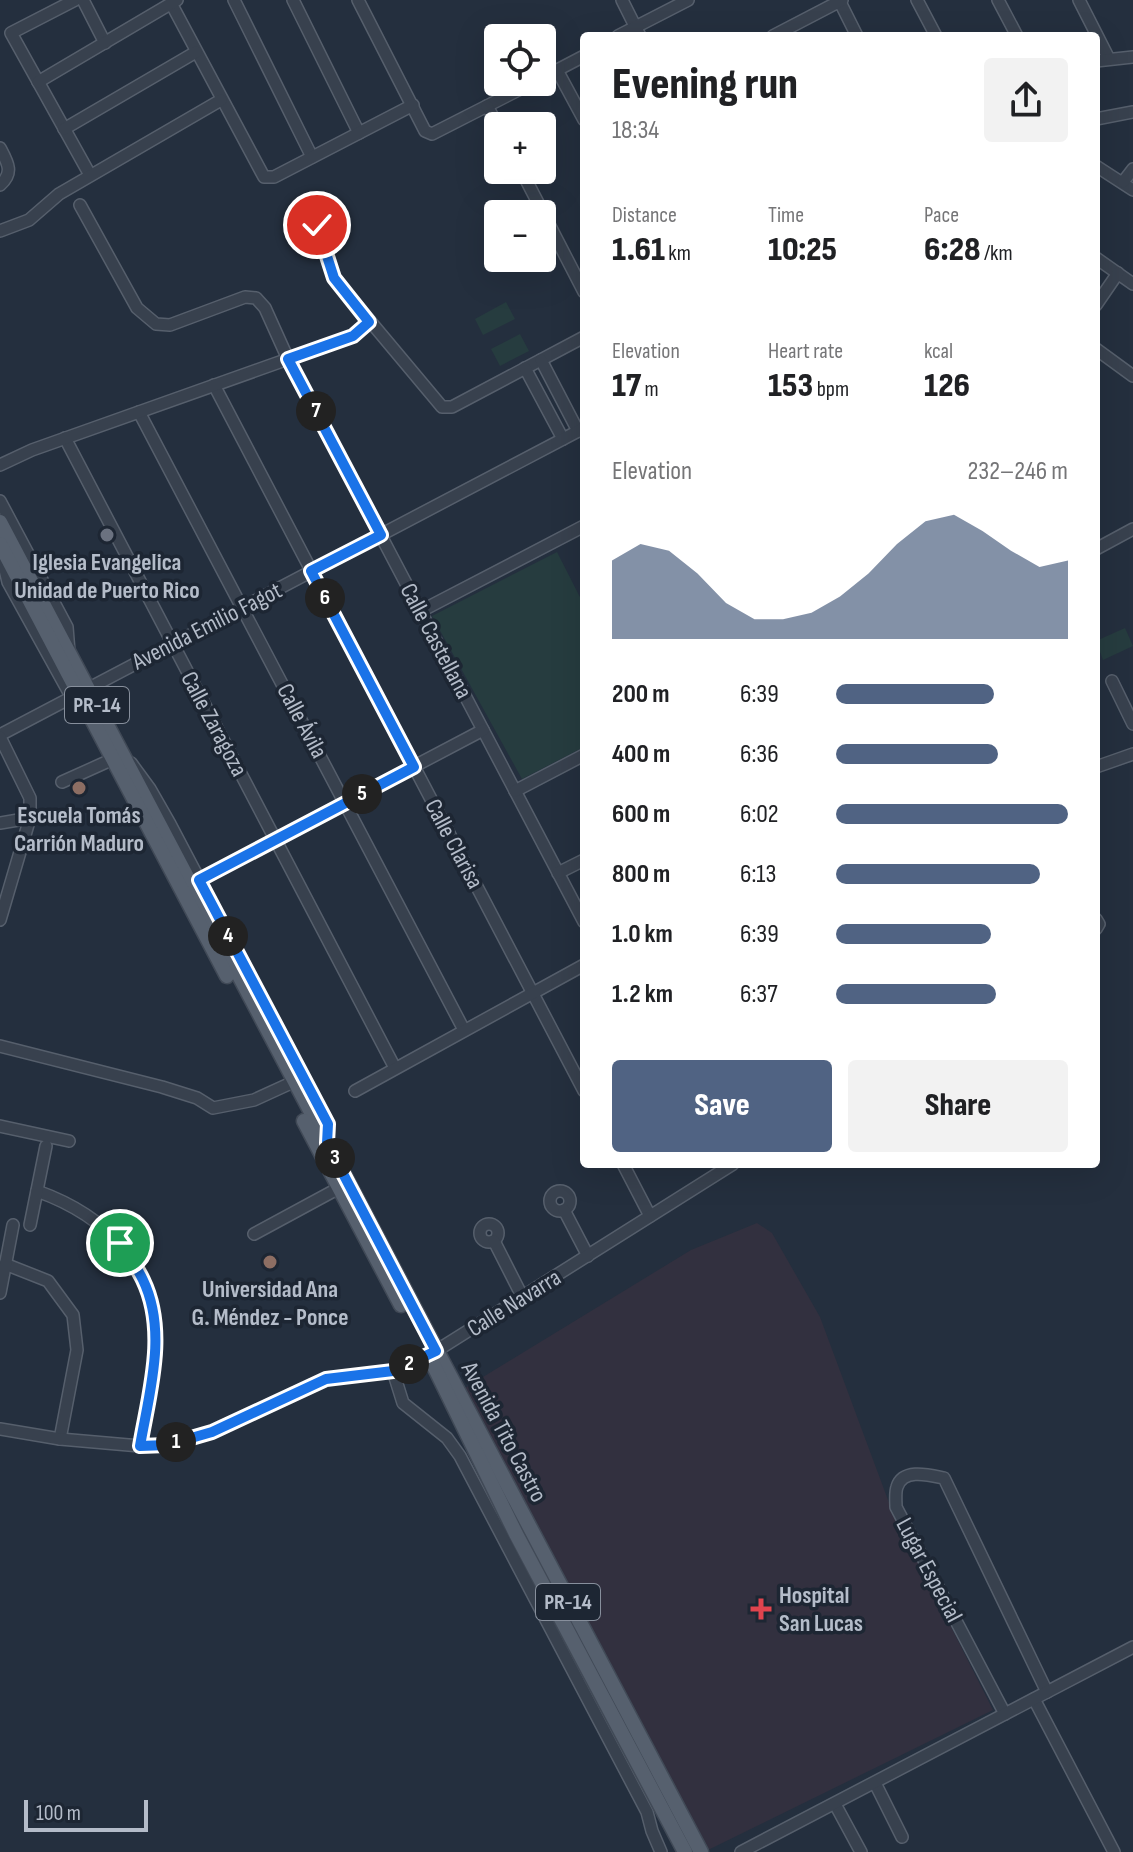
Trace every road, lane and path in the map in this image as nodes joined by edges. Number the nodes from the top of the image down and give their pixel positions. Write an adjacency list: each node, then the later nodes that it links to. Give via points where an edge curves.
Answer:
1 (75, 0): 27 (street, via 11,33)
2 (83, 0): 20 (street)
3 (234, 0): 39 (street)
4 (293, 0): 37 (street)
5 (358, 0): 30 (street)
6 (622, 0): 13 (street)
7 (688, 0): 13 (street)
8 (840, 0): 14 (street); 15 (street)
9 (917, 0): 16 (street)
10 (998, 0): 17 (street)
11 (1079, 0): 18 (street)
12 (174, 2): 20 (street); 21 (street)
13 (637, 31)
14 (781, 32)
15 (855, 32)
16 (934, 32)
17 (1015, 32)
18 (1095, 32)
19 (1100, 41): 24 (street)
20 (105, 43): 27 (street)
21 (196, 52): 29 (street); 36 (street)
22 (1133, 57): 24 (street)
23 (580, 58): 26 (street)
24 (1109, 59): 25 (street)
25 (1100, 60)
26 (557, 70): 34 (street)
27 (38, 82): 36 (street)
28 (507, 96): 31 (street)
29 (221, 100): 39 (street, via 264,177); 42 (street)
30 (413, 105): 31 (street, via 425,131 432,134); 37 (street)
31 (487, 106): 32 (street)
32 (490, 112)
33 (1133, 112): 35 (street)
34 (580, 113)
35 (1100, 118)
36 (64, 129): 42 (street)
37 (359, 133): 39 (street)
38 (0, 148): 44 (street, via 9,166 8,178)
39 (312, 157)
40 (1100, 168): 45 (street)
41 (1133, 169): 45 (street)
42 (90, 175): 48 (street, via 29,220)
43 (528, 184): 51 (street)
44 (0, 185)
45 (1128, 186)
46 (80, 205): 57 (street, Calle Castellana, via 146,317 170,325 245,297 256,298)
47 (317, 225): 54 (street, via 334,278)
48 (0, 231)
49 (1100, 261): 50 (street)
50 (1118, 273): 52 (street); 53 (street)
51 (580, 284)
52 (1133, 284)
53 (1100, 299)
54 (369, 322): 57 (street, via 353,336); 59 (street, via 442,407 452,407)
55 (580, 339): 58 (street)
56 (1100, 352): 60 (street)
57 (288, 359): 61 (street); 72 (street, Calle Castellana)
58 (541, 360): 59 (street); 63 (street)
59 (525, 368): 66 (street)
60 (1133, 376)
61 (214, 385): 62 (street); 75 (street, Calle Clarisa)
62 (139, 412): 65 (street); 76 (street, Calle Ávila)
63 (580, 428)
64 (580, 430): 66 (street, Avenida Emilio Fagot)
65 (65, 438): 67 (street); 78 (street, Calle Zaragoza)
66 (563, 439): 72 (street, Avenida Emilio Fagot)
67 (0, 465)
68 (0, 501): 79 (street, via 67,627)
69 (0, 522): 79 (main road, Avenida Tito Castro / PR-14)
70 (580, 528): 77 (street)
71 (1133, 529): 74 (street)
72 (381, 535): 75 (street, Avenida Emilio Fagot); 77 (street, Calle Castellana)
73 (0, 546): 81 (main road, Avenida Tito Castro / PR-14)
74 (1100, 546)
75 (311, 571): 76 (street, Avenida Emilio Fagot); 89 (street, Calle Clarisa)
76 (242, 608): 78 (street, Avenida Emilio Fagot); 92 (street, Calle Ávila)
77 (421, 611): 83 (street, Calle Castellana)
78 (173, 644): 81 (street, Avenida Emilio Fagot); 95 (street, Calle Zaragoza)
79 (69, 653): 81 (main road, Avenida Tito Castro / PR-14)
80 (1112, 681): 82 (street)
81 (79, 691): 84 (street, Avenida Emilio Fagot); 86 (main road, Avenida Tito Castro / PR-14)
82 (1133, 724)
83 (483, 730): 89 (street); 91 (street, Calle Castellana)
84 (0, 736): 93 (street, via 30,798)
85 (1133, 754): 88 (street)
86 (118, 757): 90 (street); 98 (main road, Avenida Tito Castro / PR-14); 98 (street, via 138,770 150,789)
87 (580, 757): 91 (street)
88 (1100, 766)
89 (414, 767): 92 (street); 102 (street, Calle Clarisa)
90 (62, 782)
91 (515, 791): 97 (street, Calle Castellana)
92 (345, 803): 95 (street); 103 (street, Calle Ávila)
93 (30, 818): 94 (street); 100 (street)
94 (0, 823)
95 (275, 840): 98 (street); 105 (street, Calle Zaragoza)
96 (580, 862): 97 (street)
97 (558, 873): 99 (street, Calle Castellana)
98 (192, 888): 106 (main road, Avenida Tito Castro / PR-14); 106 (street)
99 (580, 914)
100 (0, 920)
101 (580, 967): 102 (street)
102 (533, 993): 103 (street); 107 (street, Calle Clarisa)
103 (464, 1030): 105 (street)
104 (0, 1046): 106 (street, via 162,1087 213,1108 254,1100)
105 (395, 1068): 108 (street)
106 (294, 1082): 111 (main road, Avenida Tito Castro / PR-14); 111 (street, via 309,1089 328,1124); 115 (main road, Avenida Tito Castro / PR-14)
107 (580, 1083)
108 (355, 1091)
109 (0, 1126): 110 (street)
110 (69, 1141)
111 (327, 1143): 127 (main road, Avenida Tito Castro / PR-14)
112 (46, 1146): 116 (street)
113 (625, 1168): 118 (street)
114 (714, 1169): 118 (street, Calle Navarra)
115 (339, 1188): 121 (street); 127 (main road, Avenida Tito Castro / PR-14)
116 (37, 1191): 120 (street); 131 (street, via 95,1218 120,1243 144,1282 156,1346)
117 (564, 1210): 123 (street)
118 (650, 1216): 123 (street, Calle Navarra)
119 (13, 1225): 124 (street)
120 (30, 1225)
121 (254, 1234)
122 (494, 1241): 126 (street)
123 (588, 1256): 126 (street, Calle Navarra)
124 (5, 1264): 125 (street); 130 (street, via 48,1281 73,1315 77,1350)
125 (0, 1293)
126 (523, 1298): 127 (street, Calle Navarra)
127 (432, 1353): 128 (street, Calle Navarra); 140 (main road, Avenida Tito Castro / PR-14, via 516,1534); 141 (main road, Avenida Tito Castro / PR-14)
128 (393, 1371): 131 (street, Calle Navarra, via 326,1379 212,1432 167,1445); 139 (street, via 403,1403 447,1438 460,1456 647,1812)
129 (0, 1429): 130 (street, Calle Navarra)
130 (60, 1439): 131 (street, Calle Navarra)
131 (140, 1446)
132 (1133, 1647): 133 (street)
133 (1047, 1692): 134 (street); 135 (street, Lugar Especial, via 944,1478 905,1477 897,1486 896,1507)
134 (1034, 1699): 135 (street); 144 (street)
135 (1005, 1714): 136 (street)
136 (875, 1783): 137 (street); 138 (street)
137 (835, 1804): 142 (street); 143 (street)
138 (902, 1837)
139 (661, 1852)
140 (685, 1852)
141 (701, 1852)
142 (741, 1852)
143 (861, 1852)
144 (1114, 1852)

